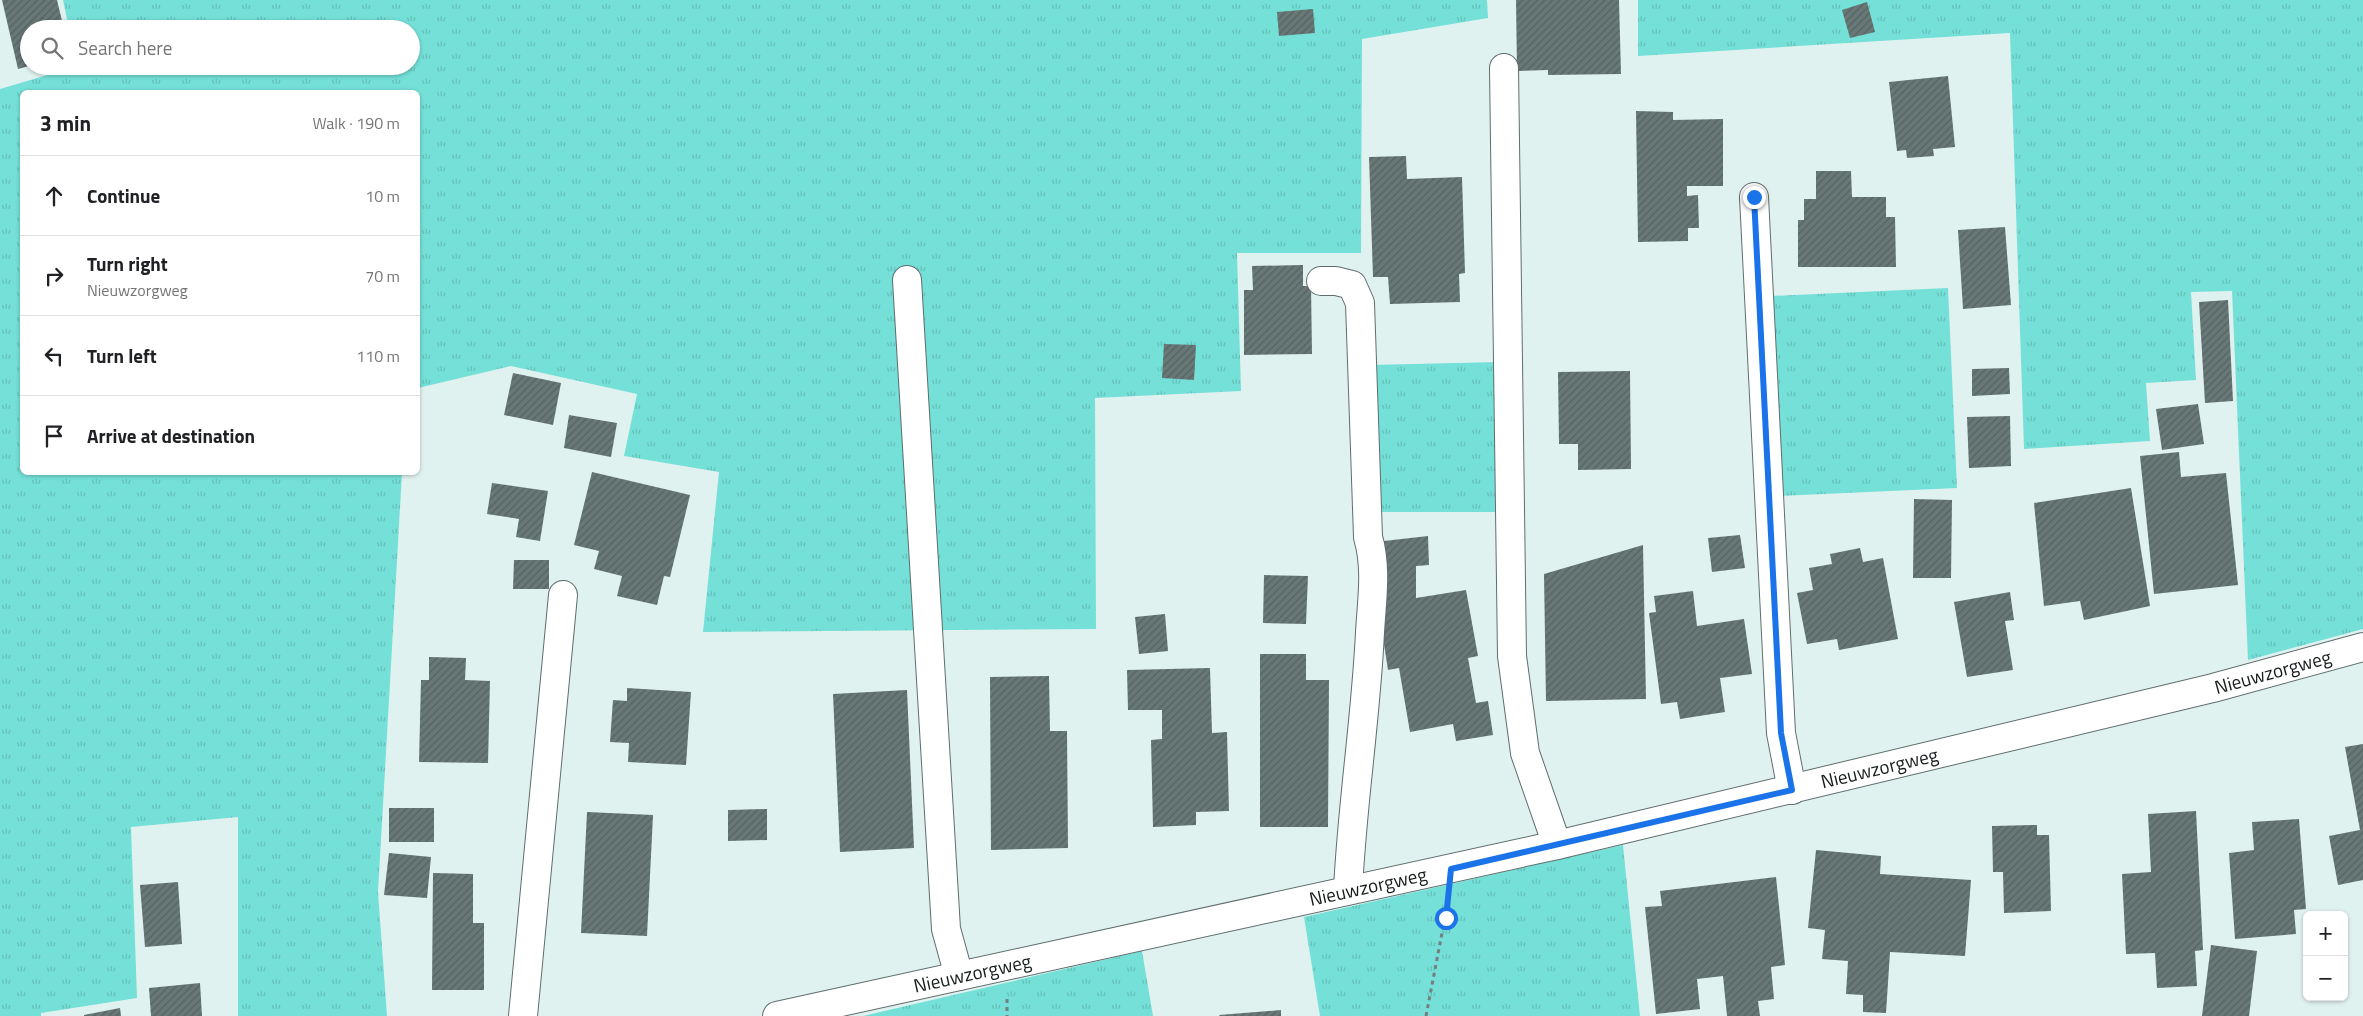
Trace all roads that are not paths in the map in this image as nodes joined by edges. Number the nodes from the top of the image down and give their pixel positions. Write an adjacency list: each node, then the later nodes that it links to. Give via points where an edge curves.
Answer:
1 (1504, 68): 8 (street, via 1512,656 1525,753)
2 (1754, 197): 7 (street, via 1781,733)
3 (907, 280): 10 (street, via 946,929)
4 (1321, 281): 9 (street, via 1336,280 1352,285 1360,302 1368,537 1374,558 1368,674 1351,830)
5 (563, 595): 11 (street)
6 (2363, 647): 7 (street, Nieuwzorgweg, via 2213,688)
7 (1792, 790): 8 (street, Nieuwzorgweg)
8 (1557, 845): 9 (street, Nieuwzorgweg)
9 (1348, 890): 10 (street, Nieuwzorgweg)
10 (959, 976): 12 (street, Nieuwzorgweg)
11 (523, 1016)
12 (778, 1016)

